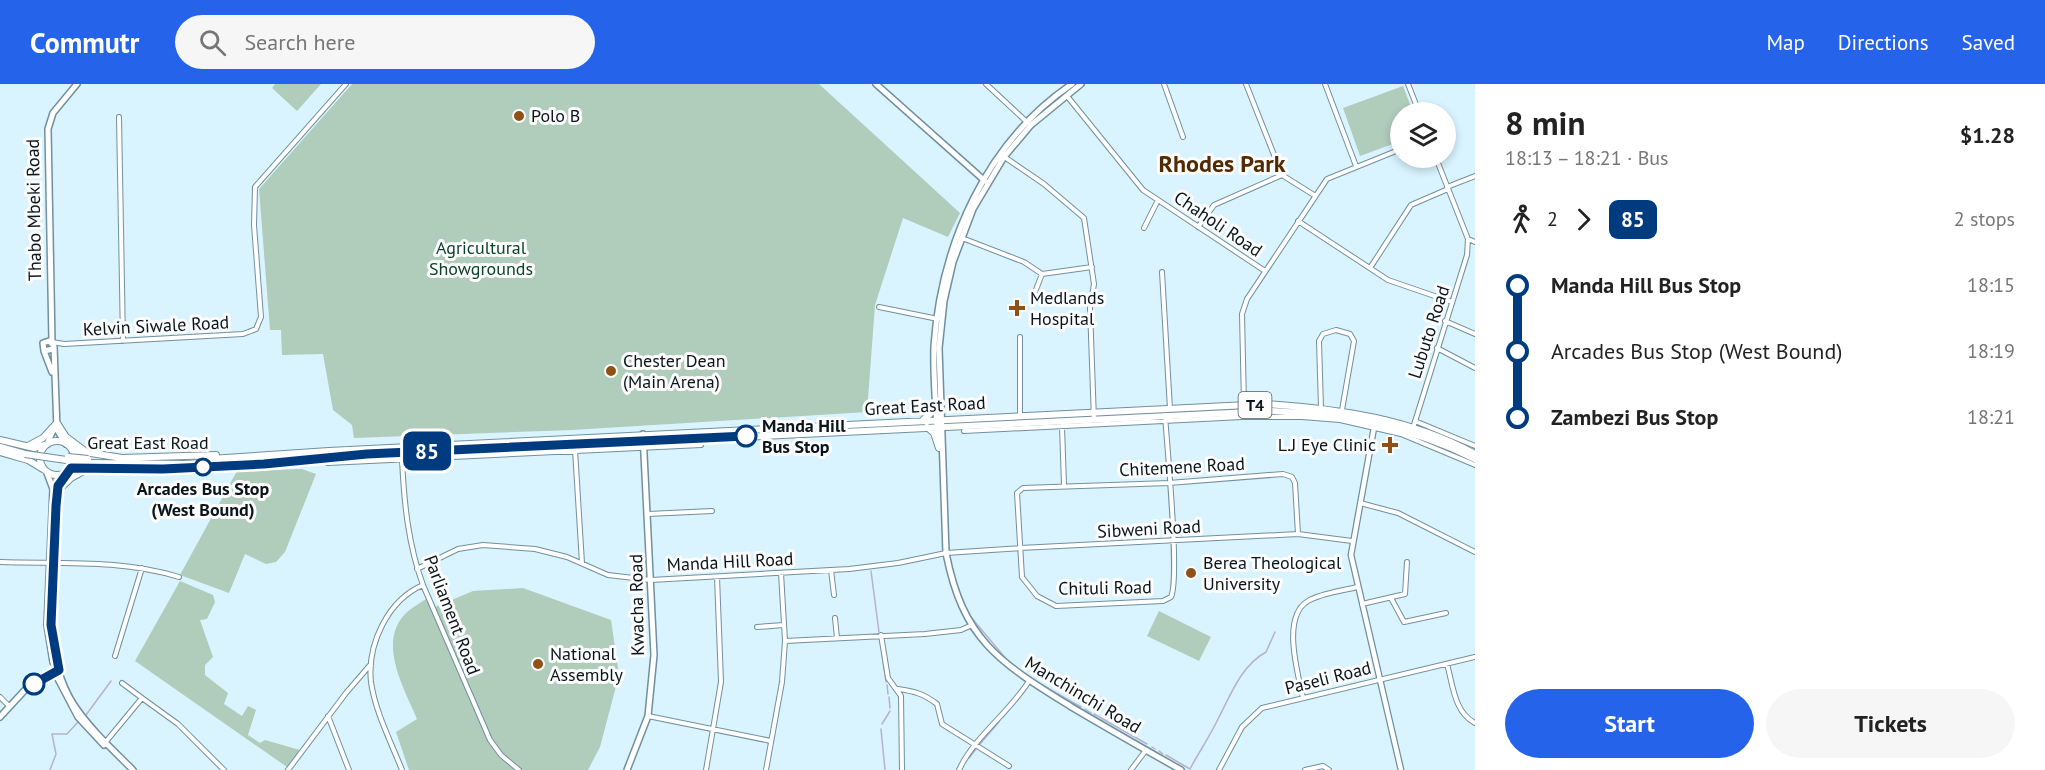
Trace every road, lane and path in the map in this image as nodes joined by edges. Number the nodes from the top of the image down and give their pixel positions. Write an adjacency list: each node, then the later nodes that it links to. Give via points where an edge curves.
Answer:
1 (77, 84): 42 (main road, Thabo Mbeki Road, via 53,113 48,129)
2 (346, 84): 47 (street, Kelvin Siwale Road, via 255,187 261,317 256,328 243,334)
3 (876, 84): 21 (main road)
4 (986, 84): 14 (street)
5 (1072, 84): 11 (main road)
6 (1081, 84): 11 (main road)
7 (1164, 84): 15 (street)
8 (1246, 84): 22 (street)
9 (1325, 84): 18 (street)
10 (1408, 84): 12 (street)
11 (1064, 92): 14 (main road); 27 (street, Chaholi Road, via 1143,190)
12 (1415, 102)
13 (119, 117): 47 (street)
14 (1029, 124): 17 (main road)
15 (1183, 137)
16 (1390, 152): 18 (street)
17 (1002, 156): 20 (main road); 24 (main road); 34 (street, via 1081,213)
18 (1356, 166): 26 (street, via 1327,179)
19 (1440, 168): 25 (street)
20 (988, 172): 21 (main road); 24 (main road)
21 (977, 174): 24 (main road)
22 (1282, 175): 26 (street); 29 (street, via 1214,205)
23 (1475, 176): 25 (street)
24 (986, 181): 31 (main road)
25 (1447, 188): 32 (street); 35 (street, via 1411,205)
26 (1314, 195): 28 (street)
27 (1158, 200): 29 (street, Chaholi Road); 30 (street)
28 (1298, 221): 35 (street); 36 (street)
29 (1198, 227): 36 (street, Chaholi Road)
30 (1144, 228)
31 (959, 236): 38 (street, via 1024,262); 43 (main road, via 942,284)
32 (1468, 239): 33 (street); 40 (street, Lubuto Road)
33 (1475, 242)
34 (1092, 267): 38 (street); 59 (street)
35 (1370, 268): 40 (street, via 1393,282)
36 (1265, 271): 54 (street, via 1242,314)
37 (1162, 272): 56 (street)
38 (1042, 274): 39 (street)
39 (1032, 300)
40 (1452, 302): 44 (street, Lubuto Road)
41 (879, 307): 43 (street)
42 (52, 309): 48 (main road, Thabo Mbeki Road); 49 (main road, Thabo Mbeki Road)
43 (939, 319): 53 (main road); 61 (main road)
44 (1446, 321): 45 (street); 50 (street, Lubuto Road)
45 (1475, 334)
46 (1020, 337): 58 (street)
47 (123, 341): 49 (street, Kelvin Siwale Road)
48 (44, 342): 49 (main road); 51 (main road, Thabo Mbeki Road)
49 (53, 346): 51 (main road); 62 (main road, Thabo Mbeki Road)
50 (1437, 348): 52 (street); 66 (street, Lubuto Road)
51 (44, 351): 62 (main road, Thabo Mbeki Road, via 52,370)
52 (1475, 368)
53 (936, 402): 61 (main road); 63 (main road)
54 (1244, 405): 55 (main road, Great East Road / T4); 56 (main road, Great East Road / T4)
55 (1321, 408): 57 (main road, Great East Road / T4); 57 (street, via 1319,341 1323,334 1336,330 1350,334 1354,341)
56 (1170, 409): 59 (main road, Great East Road / T4)
57 (1342, 410): 66 (main road, Great East Road / T4)
58 (1020, 417): 59 (main road, Great East Road / T4); 61 (main road, Great East Road / T4)
59 (1094, 417): 60 (main road, Great East Road / T4); 64 (main road, Great East Road / T4)
60 (1166, 418): 64 (street); 65 (main road, Great East Road / T4, via 1271,411 1319,413); 87 (street)
61 (942, 421): 63 (main road, Great East Road / T4); 64 (main road, Great East Road / T4); 75 (main road, Manchinchi Road); 82 (main road, Manchinchi Road)
62 (56, 424): 69 (main road, Thabo Mbeki Road); 70 (main road, Thabo Mbeki Road); 76 (main road); 81 (main road)
63 (924, 424): 68 (main road, Great East Road / T4); 75 (main road, via 934,433)
64 (1061, 424): 67 (street); 88 (street)
65 (1374, 424): 66 (main road, Great East Road / T4); 84 (street); 91 (street)
66 (1414, 427): 73 (street); 78 (main road, Great East Road / T4); 80 (main road, Great East Road / T4)
67 (964, 431)
68 (644, 441): 71 (street); 74 (main road, Great East Road / T4); 81 (main road, Great East Road / T4, via 177,461); 93 (main road, Kwacha Road)
69 (46, 444): 70 (main road); 76 (main road, Great East Road / T4); 86 (main road, via 39,456)
70 (66, 444): 77 (main road)
71 (701, 445)
72 (0, 446): 76 (main road, Great East Road / T4); 86 (main road, Great East Road / T4)
73 (1475, 446)
74 (575, 448): 79 (main road, Great East Road / T4); 102 (street)
75 (939, 448): 82 (main road, Manchinchi Road)
76 (26, 450): 81 (main road, Great East Road / T4, bridge)
77 (72, 450): 81 (main road, Great East Road / T4); 85 (main road, via 74,459)
78 (1475, 454)
79 (402, 456): 81 (main road, Great East Road / T4, via 177,465); 83 (street); 105 (street, Parliament Road, via 406,512)
80 (1475, 459)
81 (88, 461): 85 (main road, Great East Road / T4); 89 (main road)
82 (942, 461): 99 (main road, Manchinchi Road)
83 (328, 463)
84 (1475, 465)
85 (69, 470): 86 (main road, via 56,476); 89 (main road)
86 (46, 471): 103 (main road, via 53,489)
87 (1169, 483): 88 (street, Chitemene Road); 94 (street, Chitemene Road, via 1283,474 1292,477); 96 (street)
88 (1064, 485): 90 (street, Chitemene Road, via 1023,488)
89 (57, 491): 103 (main road)
90 (1017, 493): 97 (street, Chituli Road)
91 (1359, 503): 95 (street); 98 (street, via 1398,513)
92 (712, 512): 93 (street)
93 (648, 514): 110 (main road, Kwacha Road)
94 (1298, 534): 95 (street, Sibweni Road); 96 (street, Sibweni Road)
95 (1353, 540): 112 (street, via 1351,557)
96 (1172, 542): 97 (street, Sibweni Road); 97 (street, Chituli Road, via 1173,594 1163,601 1056,606 1037,596 1022,577)
97 (1020, 548): 99 (street, Sibweni Road)
98 (1475, 552)
99 (946, 553): 106 (street, Manda Hill Road); 119 (main road, Manchinchi Road, via 954,586)
100 (0, 562): 103 (street)
101 (1407, 562): 114 (street, via 1407,591)
102 (582, 563): 105 (street, Manda Hill Road, via 535,549 483,545 450,552); 110 (street, Manda Hill Road, via 608,575)
103 (51, 564): 104 (street); 128 (main road, via 47,625 49,649)
104 (142, 567): 108 (street); 124 (street)
105 (417, 569): 111 (street, Parliament Road)
106 (831, 570): 107 (street, Manda Hill Road); 113 (street)
107 (781, 573): 109 (street, Manda Hill Road); 118 (street)
108 (179, 577)
109 (717, 577): 110 (street, Manda Hill Road); 141 (street, via 721,682)
110 (651, 580): 138 (main road, Kwacha Road, via 654,655)
111 (423, 585): 126 (street, via 401,599 384,622); 154 (street, Parliament Road, via 490,740)
112 (1357, 587): 115 (street); 135 (street, via 1315,598 1296,614 1294,655)
113 (834, 595)
114 (1390, 598): 115 (street); 116 (street, via 1404,622)
115 (1361, 604): 129 (street)
116 (1446, 613)
117 (835, 618): 122 (street)
118 (784, 625): 120 (street); 123 (street)
119 (972, 625): 121 (street, via 925,634); 130 (main road, Manchinchi Road, via 999,658)
120 (757, 627)
121 (881, 635): 122 (street); 132 (street, via 888,678)
122 (837, 638): 123 (street)
123 (785, 641): 142 (street)
124 (115, 656)
125 (1475, 657): 127 (street, Paseli Road)
126 (371, 664): 137 (street); 153 (street, via 375,698)
127 (1447, 664): 129 (street, Paseli Road); 140 (street, via 1461,711)
128 (57, 671): 136 (main road); 143 (main road, via 63,692 78,717)
129 (1380, 679): 135 (street, Paseli Road); 165 (street)
130 (1029, 681): 144 (street, via 1018,699); 145 (main road, Manchinchi Road)
131 (122, 683): 134 (street)
132 (898, 689): 144 (street, via 917,691 937,704 942,724); 158 (street)
133 (0, 697): 136 (street)
134 (142, 698): 143 (street); 150 (street, via 178,724)
135 (1303, 698): 162 (street, Paseli Road, via 1268,706 1253,715 1242,727)
136 (8, 705): 139 (main road)
137 (328, 716): 147 (street); 152 (street)
138 (648, 716): 141 (street); 155 (main road, Kwacha Road)
139 (0, 717)
140 (1475, 723)
141 (714, 730): 142 (street); 156 (street)
142 (771, 741): 157 (street)
143 (104, 743): 148 (main road); 149 (main road)
144 (976, 745): 146 (street); 159 (street)
145 (1146, 750): 160 (street); 161 (main road, Manchinchi Road)
146 (1009, 766)
147 (294, 767): 151 (street)
148 (128, 770)
149 (134, 770)
150 (224, 770)
151 (288, 770)
152 (349, 770)
153 (402, 770)
154 (519, 770)
155 (627, 770)
156 (706, 770)
157 (766, 770)
158 (902, 770)
159 (958, 770)
160 (1131, 770)
161 (1181, 770)
162 (1219, 770)
163 (1305, 770): 164 (street, via 1323,766)
164 (1329, 770)
165 (1401, 770)

